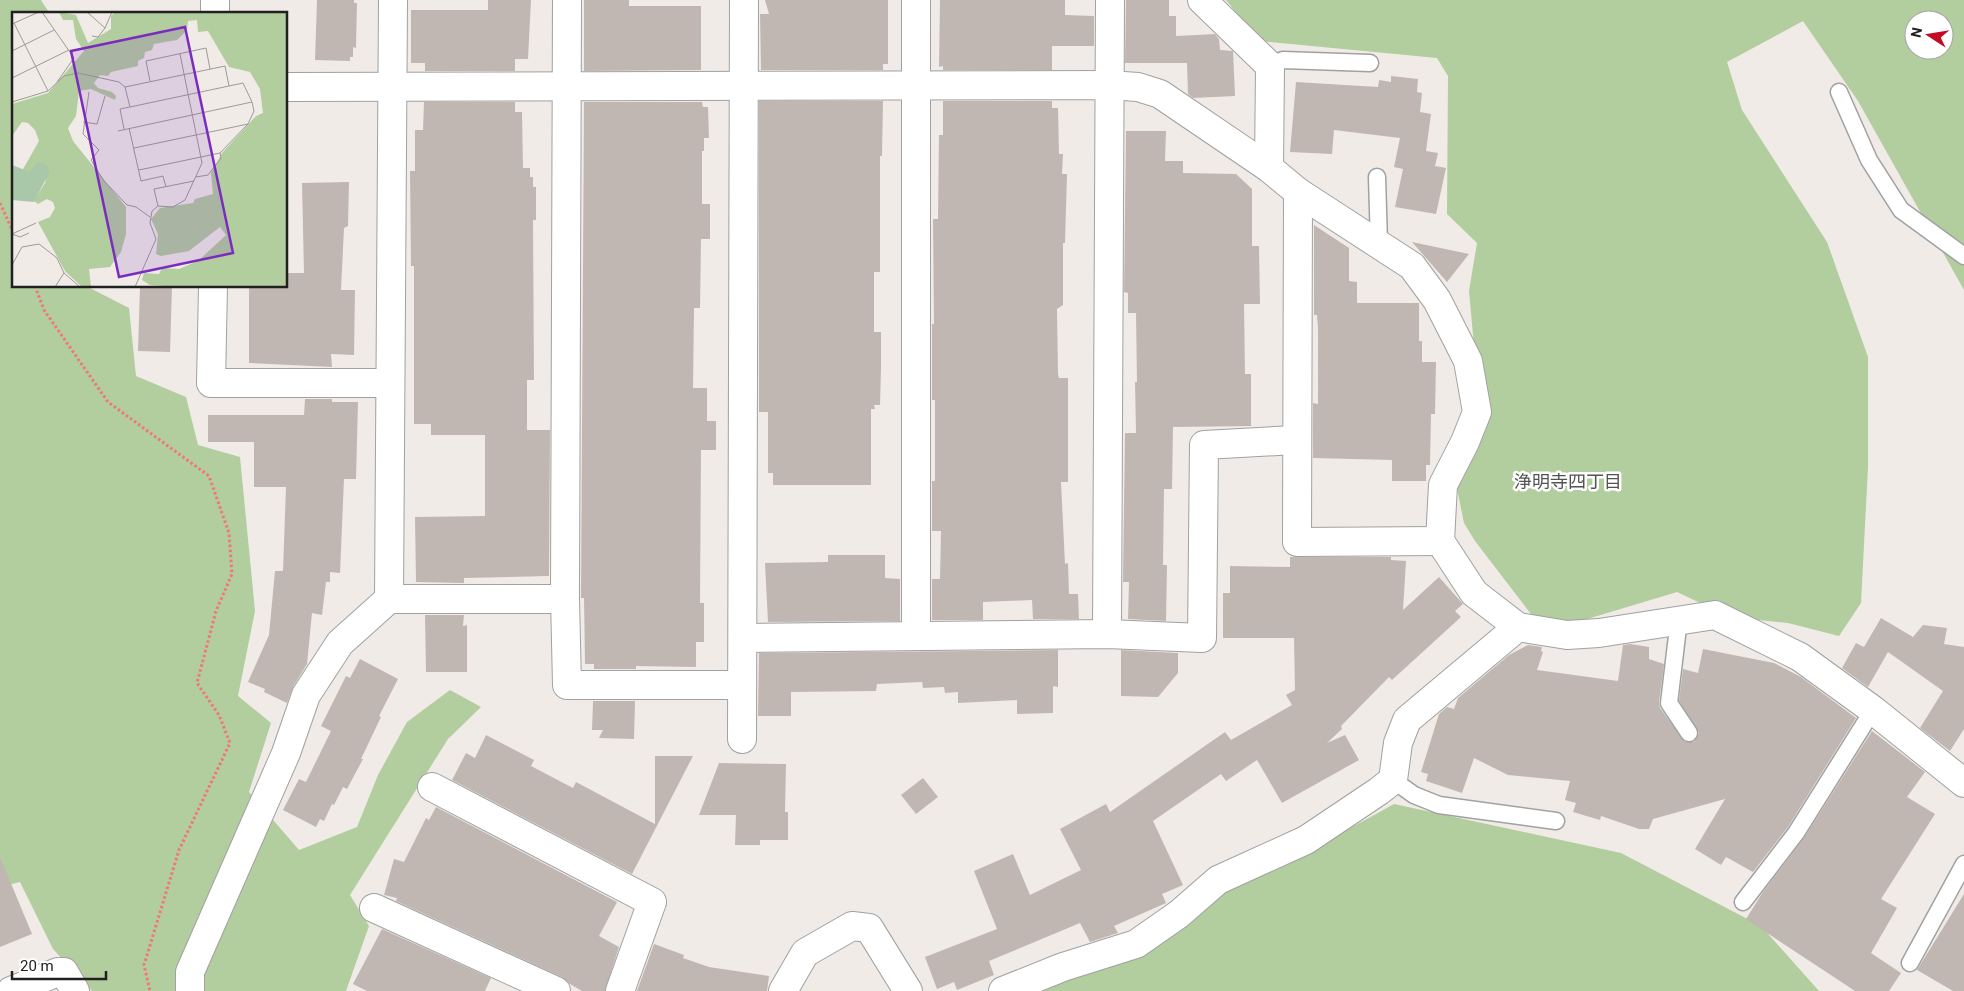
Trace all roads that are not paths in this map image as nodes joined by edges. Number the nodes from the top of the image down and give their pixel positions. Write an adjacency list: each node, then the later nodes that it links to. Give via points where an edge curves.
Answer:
1 (392, 0): 11 (street)
2 (567, 0): 12 (street)
3 (744, 0): 13 (street)
4 (916, 0): 9 (street)
5 (1110, 0): 10 (street)
6 (1202, 0): 8 (street)
7 (1370, 63): 8 (lane, via 1283,60)
8 (1270, 66): 16 (street)
9 (916, 85): 10 (street); 13 (street); 30 (street)
10 (1109, 85): 16 (street, via 1138,87 1160,94); 29 (street)
11 (392, 86): 12 (street); 14 (street); 22 (street)
12 (566, 86): 13 (street); 26 (street)
13 (744, 86): 31 (street)
14 (288, 88)
15 (1839, 92): 20 (lane, via 1869,160 1901,210)
16 (1269, 168): 18 (street)
17 (1377, 177): 19 (lane)
18 (1298, 192): 19 (street); 23 (street)
19 (1379, 244): 24 (street, via 1412,266 1437,300 1468,360 1477,412 1444,485)
20 (1964, 256)
21 (213, 288): 22 (street, via 211,383)
22 (390, 383): 25 (street)
23 (1296, 440): 24 (street, via 1297,542); 29 (street, via 1204,445 1202,638)
24 (1440, 541): 28 (street, via 1474,593)
25 (389, 599): 26 (street); 46 (street, via 340,643 306,695 286,753 190,972)
26 (564, 599): 32 (street, via 568,685)
27 (1679, 619): 28 (street, via 1567,635); 33 (street, via 1715,615 1800,657); 34 (lane, via 1669,703)
28 (1518, 627): 37 (street, via 1408,720 1398,743)
29 (1107, 634): 30 (street)
30 (916, 636): 31 (street)
31 (742, 638): 32 (street)
32 (742, 685): 35 (street)
33 (1874, 710): 36 (street); 41 (lane, via 1796,834)
34 (1689, 733)
35 (742, 739)
36 (1963, 778)
37 (1392, 780): 39 (lane, via 1414,795 1439,805); 51 (street, via 1306,840 1218,880 1179,914 1136,944)
38 (432, 787): 48 (street, via 652,902)
39 (1556, 821)
40 (1964, 864): 43 (lane)
41 (1743, 902)
42 (374, 908): 47 (street)
43 (1910, 963)
44 (11, 991): 45 (street, via 64,972)
45 (75, 991)
46 (190, 991)
47 (556, 991)
48 (620, 991)
49 (784, 991): 50 (street, via 805,953 852,926 869,928)
50 (908, 991)
51 (1002, 991)

